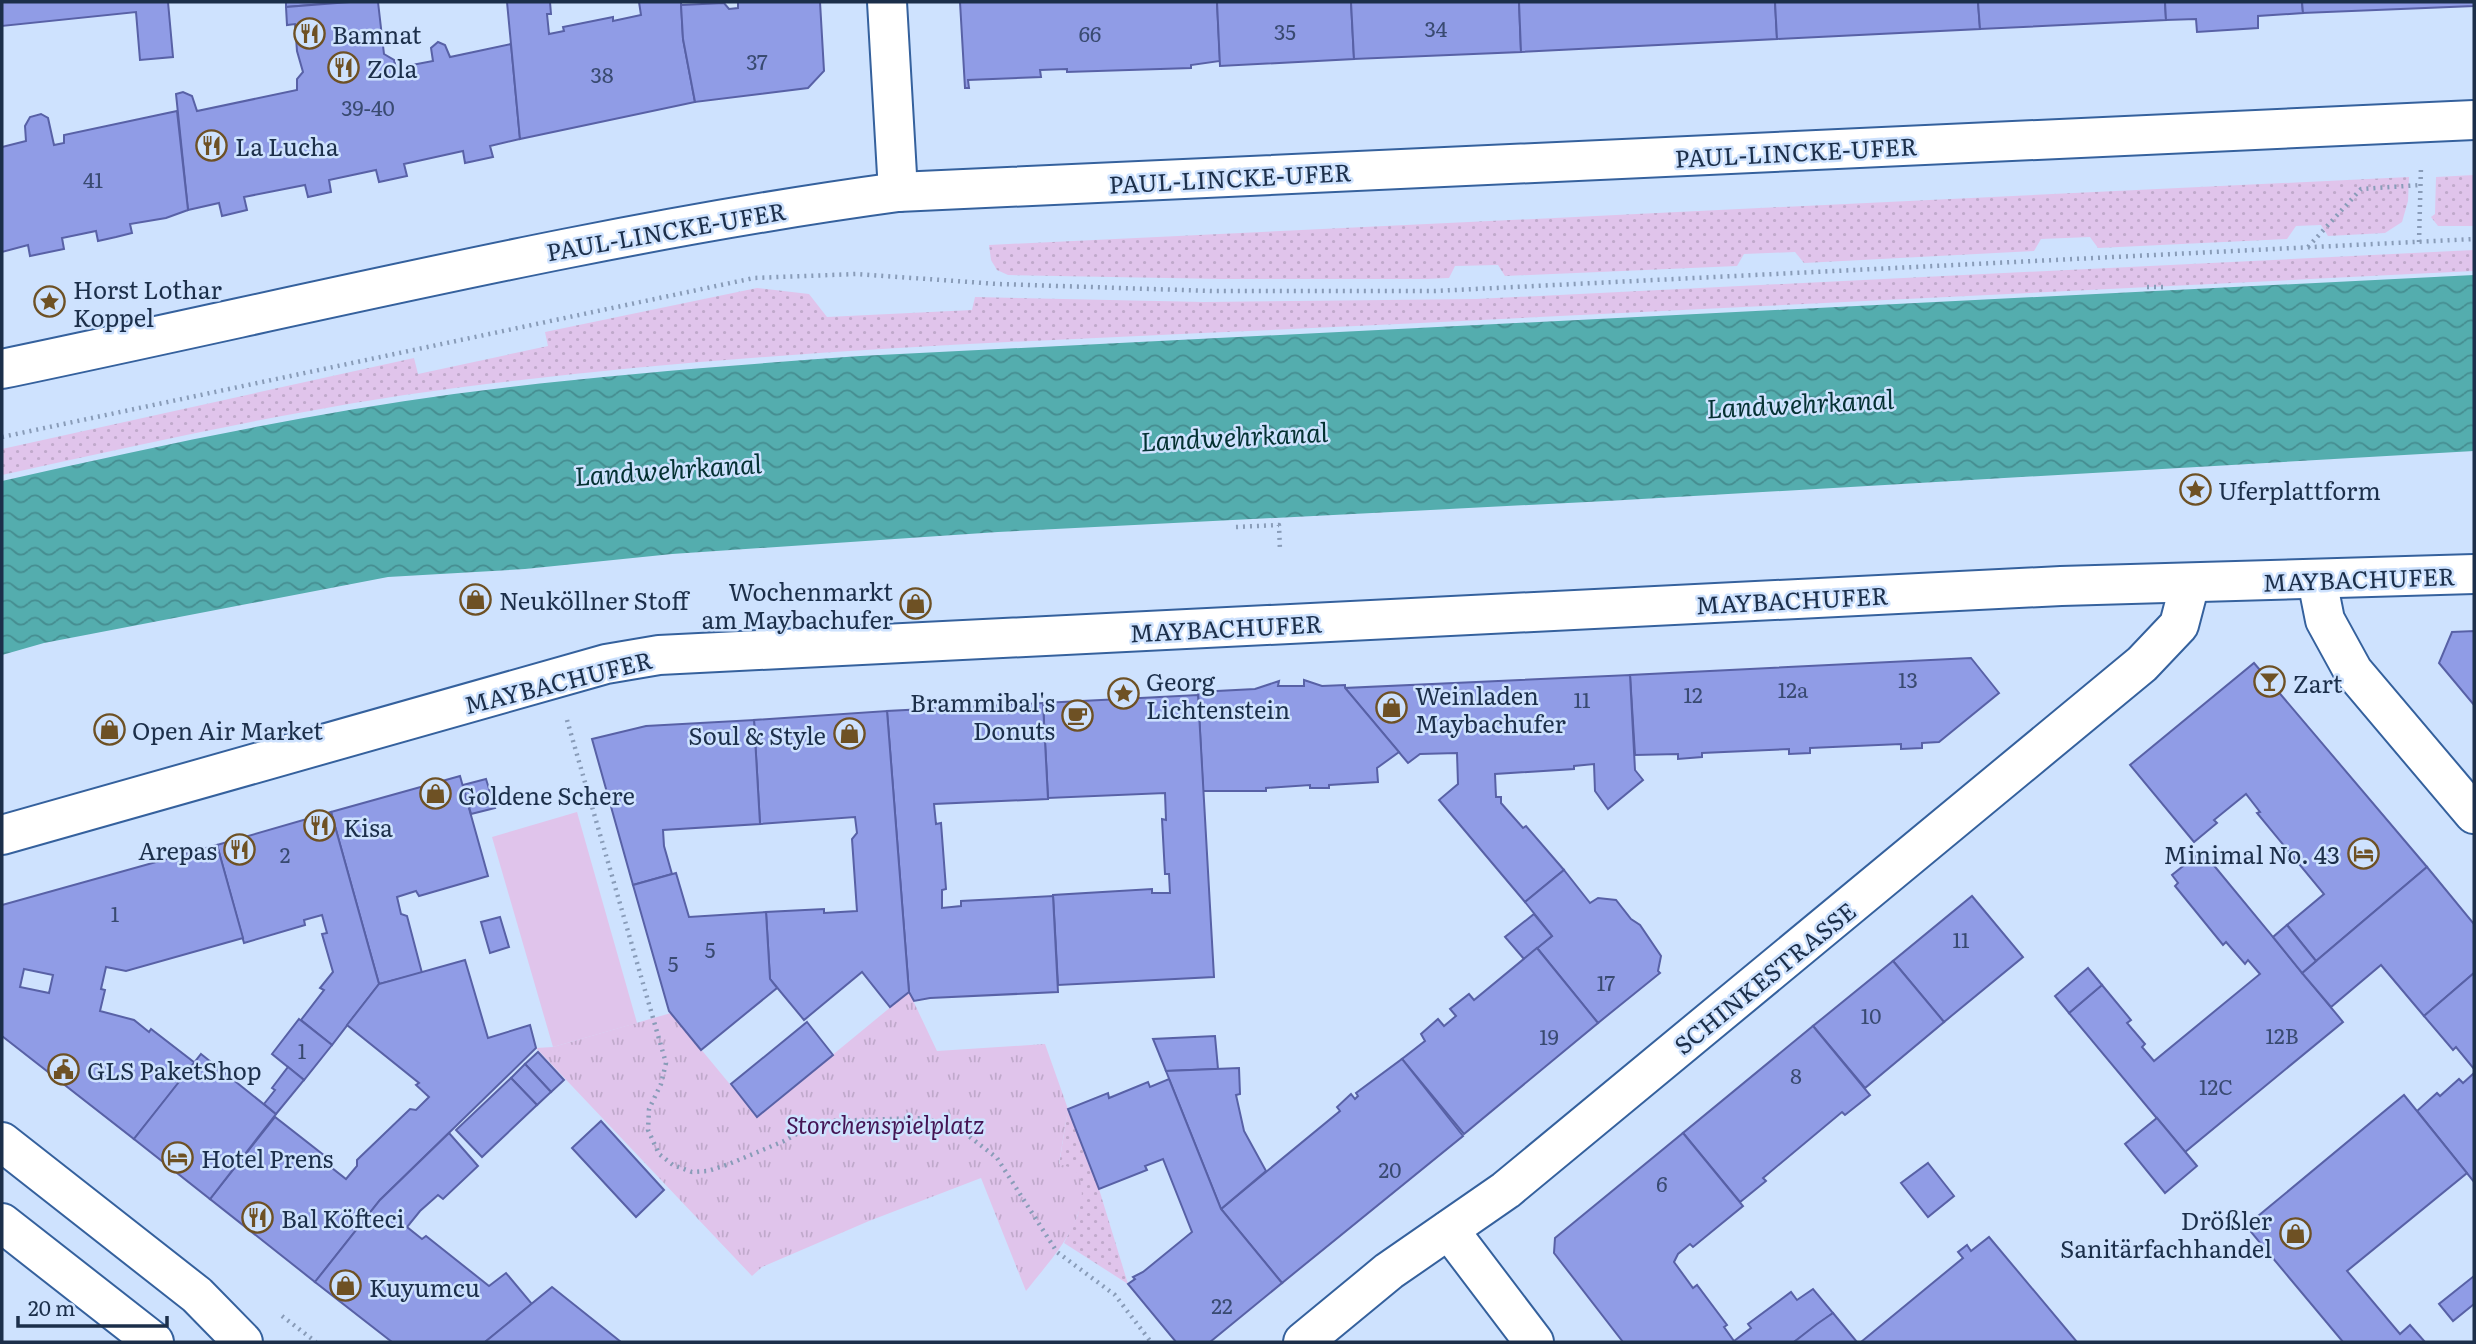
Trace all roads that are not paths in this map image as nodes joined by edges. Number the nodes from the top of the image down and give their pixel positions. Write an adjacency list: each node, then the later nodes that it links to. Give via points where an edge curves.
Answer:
1 (887, 2): 3 (street)
2 (2474, 120): 3 (street, PAUL-LINCKE-UFER)
3 (898, 192): 4 (street, PAUL-LINCKE-UFER, via 712,220 540,253)
4 (2, 369)
5 (2474, 574): 6 (street, MAYBACHUFER)
6 (2317, 580): 7 (street, MAYBACHUFER); 8 (street, via 2325,620 2353,671)
7 (2190, 583): 9 (street, MAYBACHUFER, via 650,656 606,664); 12 (street, SCHINKESTRASSE, via 2179,625 2142,664 1506,1191)
8 (2474, 814)
9 (2, 835)
10 (2, 1142): 14 (street, via 197,1295)
11 (2, 1223): 13 (street)
12 (1449, 1230): 15 (street, SCHINKESTRASSE, via 1389,1271); 16 (street)
13 (154, 1342)
14 (243, 1342)
15 (1303, 1342)
16 (1534, 1342)

